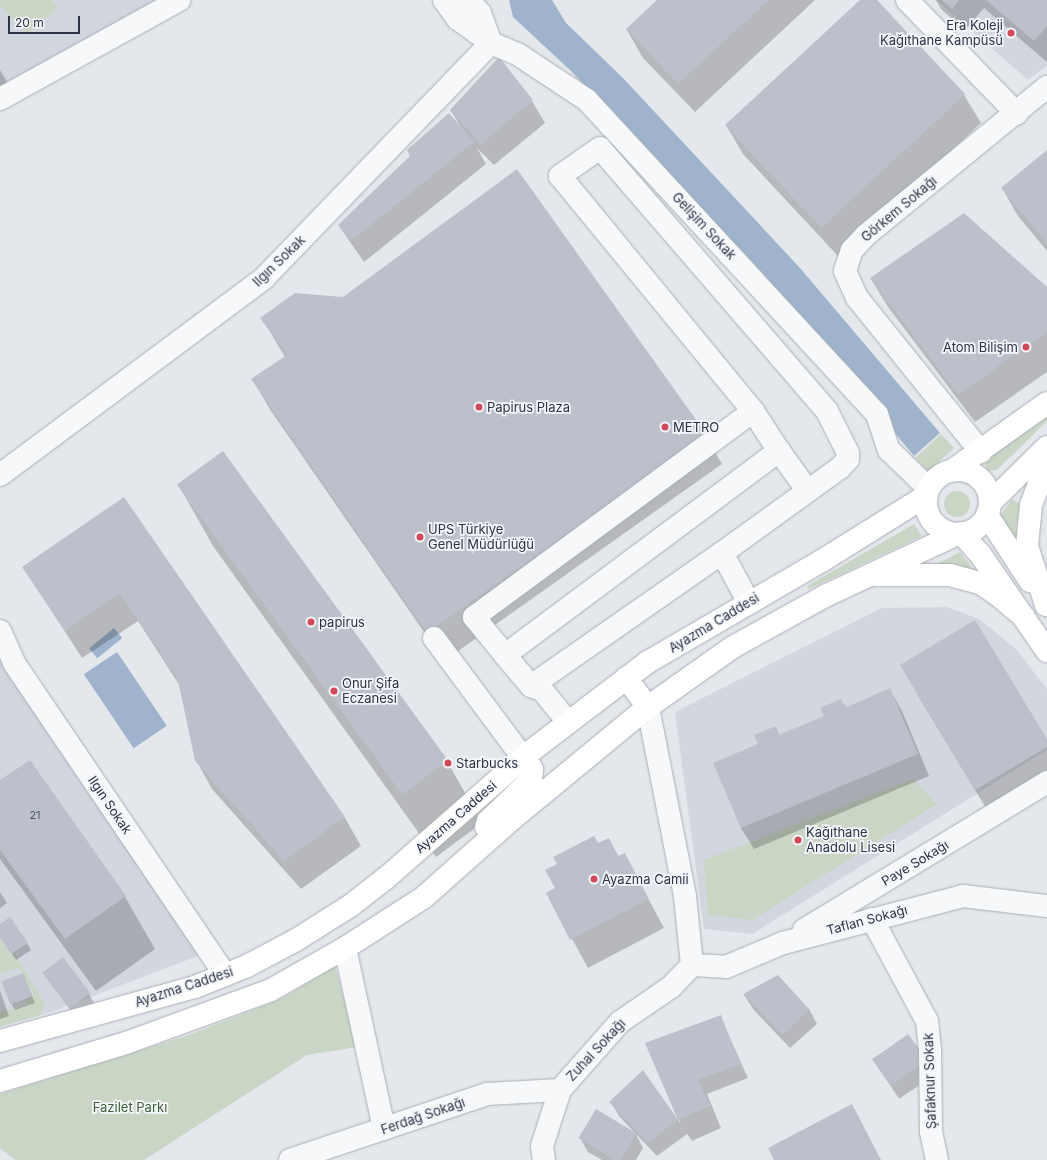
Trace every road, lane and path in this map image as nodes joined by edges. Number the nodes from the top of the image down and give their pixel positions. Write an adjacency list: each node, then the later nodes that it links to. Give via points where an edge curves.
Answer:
1 (179, 0): 7 (street)
2 (444, 0): 5 (street, Gelişim Sokak, via 458,19)
3 (469, 0): 5 (street, via 480,13)
4 (907, 0): 8 (street)
5 (491, 43): 16 (street, Ilgın Sokak, via 264,278); 18 (street, Gelişim Sokak, via 519,55 587,100 877,414 889,450)
6 (1047, 88): 8 (street, Görkem Sokağı)
7 (0, 99)
8 (1017, 114): 13 (street, Görkem Sokağı, via 866,235 852,250 845,270 857,298)
9 (1047, 403): 13 (main road, Ayazma Caddesi)
10 (753, 411): 12 (street); 17 (street, via 560,176 600,148 827,411 848,452 848,459 840,468); 29 (street, via 474,617)
11 (1047, 447): 19 (main road)
12 (780, 450): 17 (street); 29 (street)
13 (981, 452): 15 (main road, Ayazma Caddesi)
14 (1047, 462): 24 (main road, via 1031,505 1027,546)
15 (954, 470): 18 (main road, Ayazma Caddesi, via 939,476); 19 (main road, via 975,474 983,482)
16 (0, 474)
17 (808, 491): 21 (street)
18 (927, 492): 20 (main road, via 930,517 936,526); 23 (main road, Ayazma Caddesi, via 823,560)
19 (988, 509): 20 (main road, via 985,520 975,529); 24 (main road)
20 (959, 534): 22 (main road); 25 (main road, via 980,554)
21 (722, 553): 23 (street); 32 (street)
22 (868, 575): 25 (main road, via 950,575 980,583); 33 (main road, via 733,647)
23 (749, 603): 31 (main road, Ayazma Caddesi)
24 (1046, 606)
25 (1023, 616): 28 (main road)
26 (0, 632): 30 (street, Ilgın Sokak)
27 (434, 638): 35 (street)
28 (1047, 651)
29 (505, 654): 32 (street)
30 (7, 668): 43 (street, Ilgın Sokak)
31 (626, 678): 33 (main road); 34 (main road, Ayazma Caddesi)
32 (531, 686): 34 (street, via 542,690)
33 (648, 707): 37 (main road); 42 (street, via 685,896)
34 (568, 722): 35 (main road, Ayazma Caddesi)
35 (523, 758): 37 (main road, via 532,770 531,780 488,821); 43 (main road, Ayazma Caddesi, via 386,878 350,906 289,943)
36 (1047, 782): 40 (street, Paye Sokağı)
37 (478, 849): 41 (main road, via 423,898)
38 (1047, 906): 39 (street, Taflan Sokağı, via 962,896)
39 (872, 919): 40 (street, Taflan Sokağı); 50 (street, Şafaknur Sokak, via 927,1021 930,1048 931,1132)
40 (783, 943): 42 (street, Taflan Sokağı, via 726,967)
41 (345, 948): 45 (main road, via 271,990 126,1043); 47 (street)
42 (692, 966): 46 (street, Zuhal Sokağı, via 671,987 620,1022)
43 (225, 976): 44 (main road, Ayazma Caddesi, via 195,987)
44 (0, 1041)
45 (0, 1081)
46 (560, 1090): 47 (street, Ferdağ Sokağı, via 486,1094); 49 (street, Zuhal Sokağı, via 542,1146)
47 (384, 1129): 48 (street, Ferdağ Sokağı)
48 (290, 1160)
49 (544, 1160)
50 (937, 1160)

